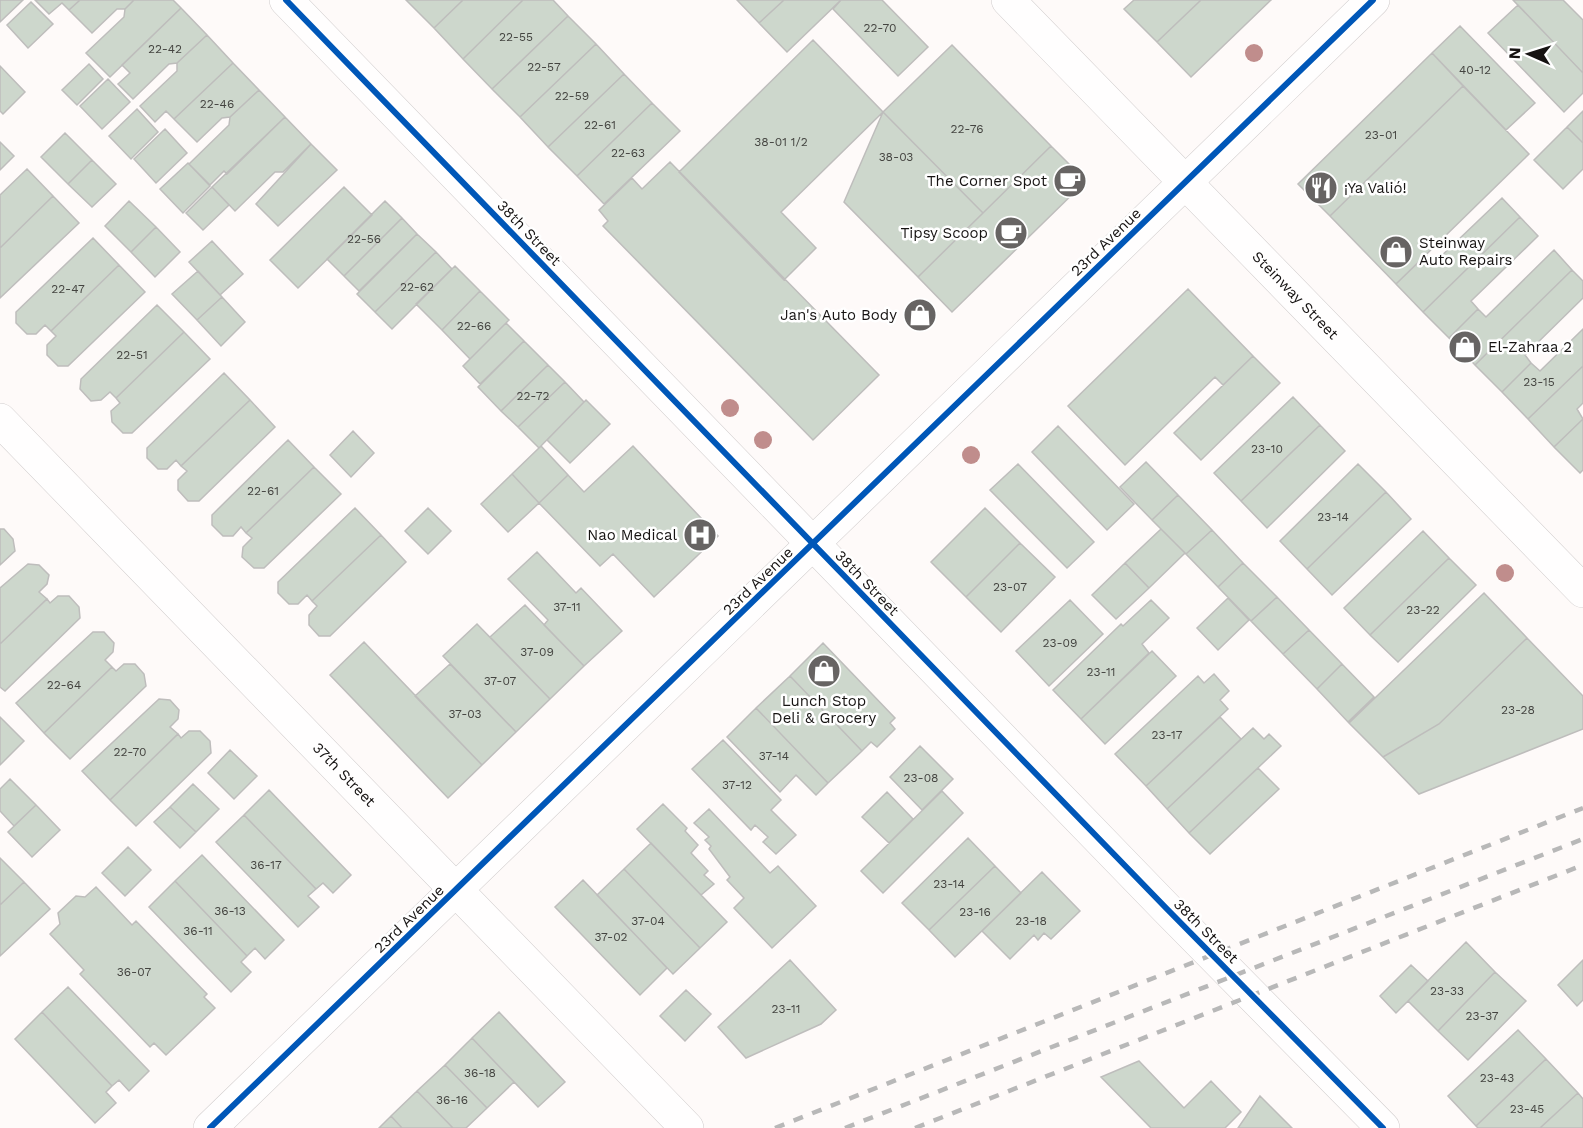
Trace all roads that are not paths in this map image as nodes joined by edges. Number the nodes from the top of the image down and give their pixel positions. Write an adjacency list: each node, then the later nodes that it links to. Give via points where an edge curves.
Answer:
1 (286, 0): 6 (street, 38th Street)
2 (1008, 0): 4 (street, Steinway Street)
3 (1373, 0): 4 (street, 23rd Avenue)
4 (1184, 183): 6 (street, 23rd Avenue); 7 (street, Steinway Street)
5 (0, 420): 8 (street, 37th Street)
6 (813, 544): 8 (street, 23rd Avenue); 11 (street, 38th Street)
7 (1583, 591)
8 (457, 890): 9 (street, 23rd Avenue); 10 (street, 37th Street)
9 (210, 1128)
10 (687, 1128)
11 (1383, 1128)

